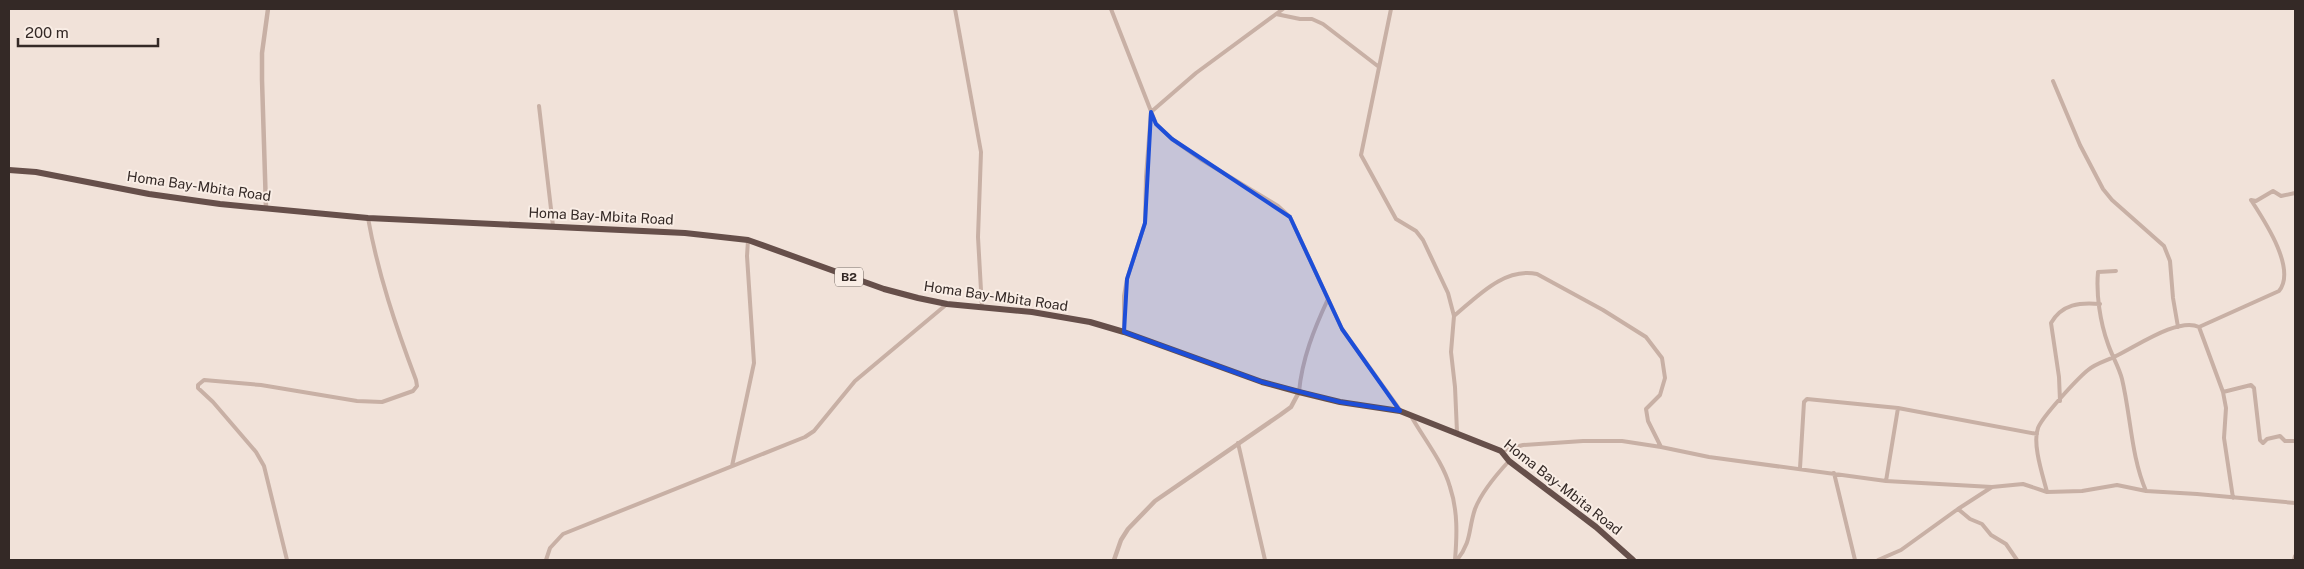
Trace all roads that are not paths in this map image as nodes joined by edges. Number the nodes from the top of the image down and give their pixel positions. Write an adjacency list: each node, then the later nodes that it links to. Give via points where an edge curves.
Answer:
1 (268, 9): 13 (street, via 262,52)
2 (955, 9): 21 (street, via 981,152 978,237)
3 (1111, 9): 10 (street)
4 (1283, 9): 6 (street)
5 (1391, 9): 7 (street)
6 (1276, 14): 7 (street, via 1312,19 1323,24); 10 (street, via 1196,73)
7 (1379, 67): 22 (street, via 1362,154 1396,219 1416,231 1423,240 1448,293)
8 (2053, 82): 23 (street, via 2103,189 2164,246 2170,261)
9 (539, 106): 15 (street)
10 (1151, 112): 18 (street, via 1156,124 1172,139 1290,216); 25 (street, via 1145,223 1127,279)
11 (9, 170): 13 (highway, Homa Bay-Mbita Road / B2, via 149,194)
12 (2295, 193): 24 (street, via 2281,196 2273,191 2256,201 2251,200 2263,218 2282,261 2285,272 2283,287)
13 (266, 208): 14 (highway, Homa Bay-Mbita Road / B2)
14 (368, 218): 15 (highway, Homa Bay-Mbita Road / B2); 51 (street, via 396,328 416,380 417,386 413,391 382,402 204,380 198,385 256,452 264,466)
15 (553, 226): 16 (highway, Homa Bay-Mbita Road / B2)
16 (748, 240): 19 (highway, Homa Bay-Mbita Road / B2, via 884,289); 40 (street, via 754,363)
17 (2116, 271): 20 (street, via 2098,272)
18 (1328, 299): 27 (street, via 1301,368); 31 (street, via 1342,328)
19 (947, 304): 21 (highway, Homa Bay-Mbita Road / B2); 40 (street, via 855,381 814,431)
20 (2100, 304): 26 (street, via 2104,332); 29 (street, via 2081,303 2065,308 2050,323)
21 (982, 308): 25 (highway, Homa Bay-Mbita Road / B2, via 1032,312 1090,322)
22 (1454, 316): 33 (street, via 1451,352); 37 (street, via 1492,285 1526,272 1537,274 1646,336 1662,358 1665,378 1660,395 1646,408 1648,421)
23 (2178, 326): 24 (street); 26 (street)
24 (2199, 327): 28 (street)
25 (1124, 332): 27 (highway, Homa Bay-Mbita Road / B2)
26 (2114, 357): 29 (street, via 2088,370); 46 (street, via 2121,374 2132,427 2135,459)
27 (1298, 392): 31 (highway, Homa Bay-Mbita Road / B2); 36 (street, via 1291,407)
28 (2223, 392): 35 (street, via 2251,385 2260,440 2263,443 2280,436 2285,441); 47 (street, via 2226,408 2224,438)
29 (2060, 401): 34 (street, via 2040,424)
30 (1898, 408): 34 (street); 41 (street, via 1807,399 1804,402); 43 (street)
31 (1400, 411): 32 (highway, Homa Bay-Mbita Road / B2)
32 (1411, 416): 33 (highway, Homa Bay-Mbita Road / B2); 55 (street, via 1450,487 1456,514)
33 (1456, 432): 38 (highway, Homa Bay-Mbita Road / B2)
34 (2036, 434): 45 (street)
35 (2295, 441)
36 (1238, 443): 53 (street, via 1154,500 1128,529); 54 (street)
37 (1661, 446): 38 (street, via 1583,441 1523,445); 41 (street, via 1709,457)
38 (1501, 451): 39 (highway, Homa Bay-Mbita Road / B2)
39 (1509, 461): 55 (street, via 1494,477 1475,509 1466,548); 56 (highway, Homa Bay-Mbita Road / B2, via 1596,527)
40 (732, 466): 52 (street, via 563,534 550,548)
41 (1800, 468): 42 (street)
42 (1834, 473): 43 (street); 57 (street)
43 (1886, 481): 44 (street)
44 (1992, 487): 45 (street, via 2023,484); 49 (street)
45 (2047, 492): 46 (street, via 2117,485)
46 (2146, 492): 47 (street)
47 (2233, 498): 48 (street)
48 (2295, 503)
49 (1958, 509): 58 (street, via 1901,550); 59 (street, via 2006,544)
50 (2295, 556): 60 (street)
51 (287, 560)
52 (546, 560)
53 (1114, 560)
54 (1265, 560)
55 (1456, 560)
56 (1633, 560)
57 (1855, 560)
58 (1878, 560)
59 (2017, 560)
60 (2294, 560)

